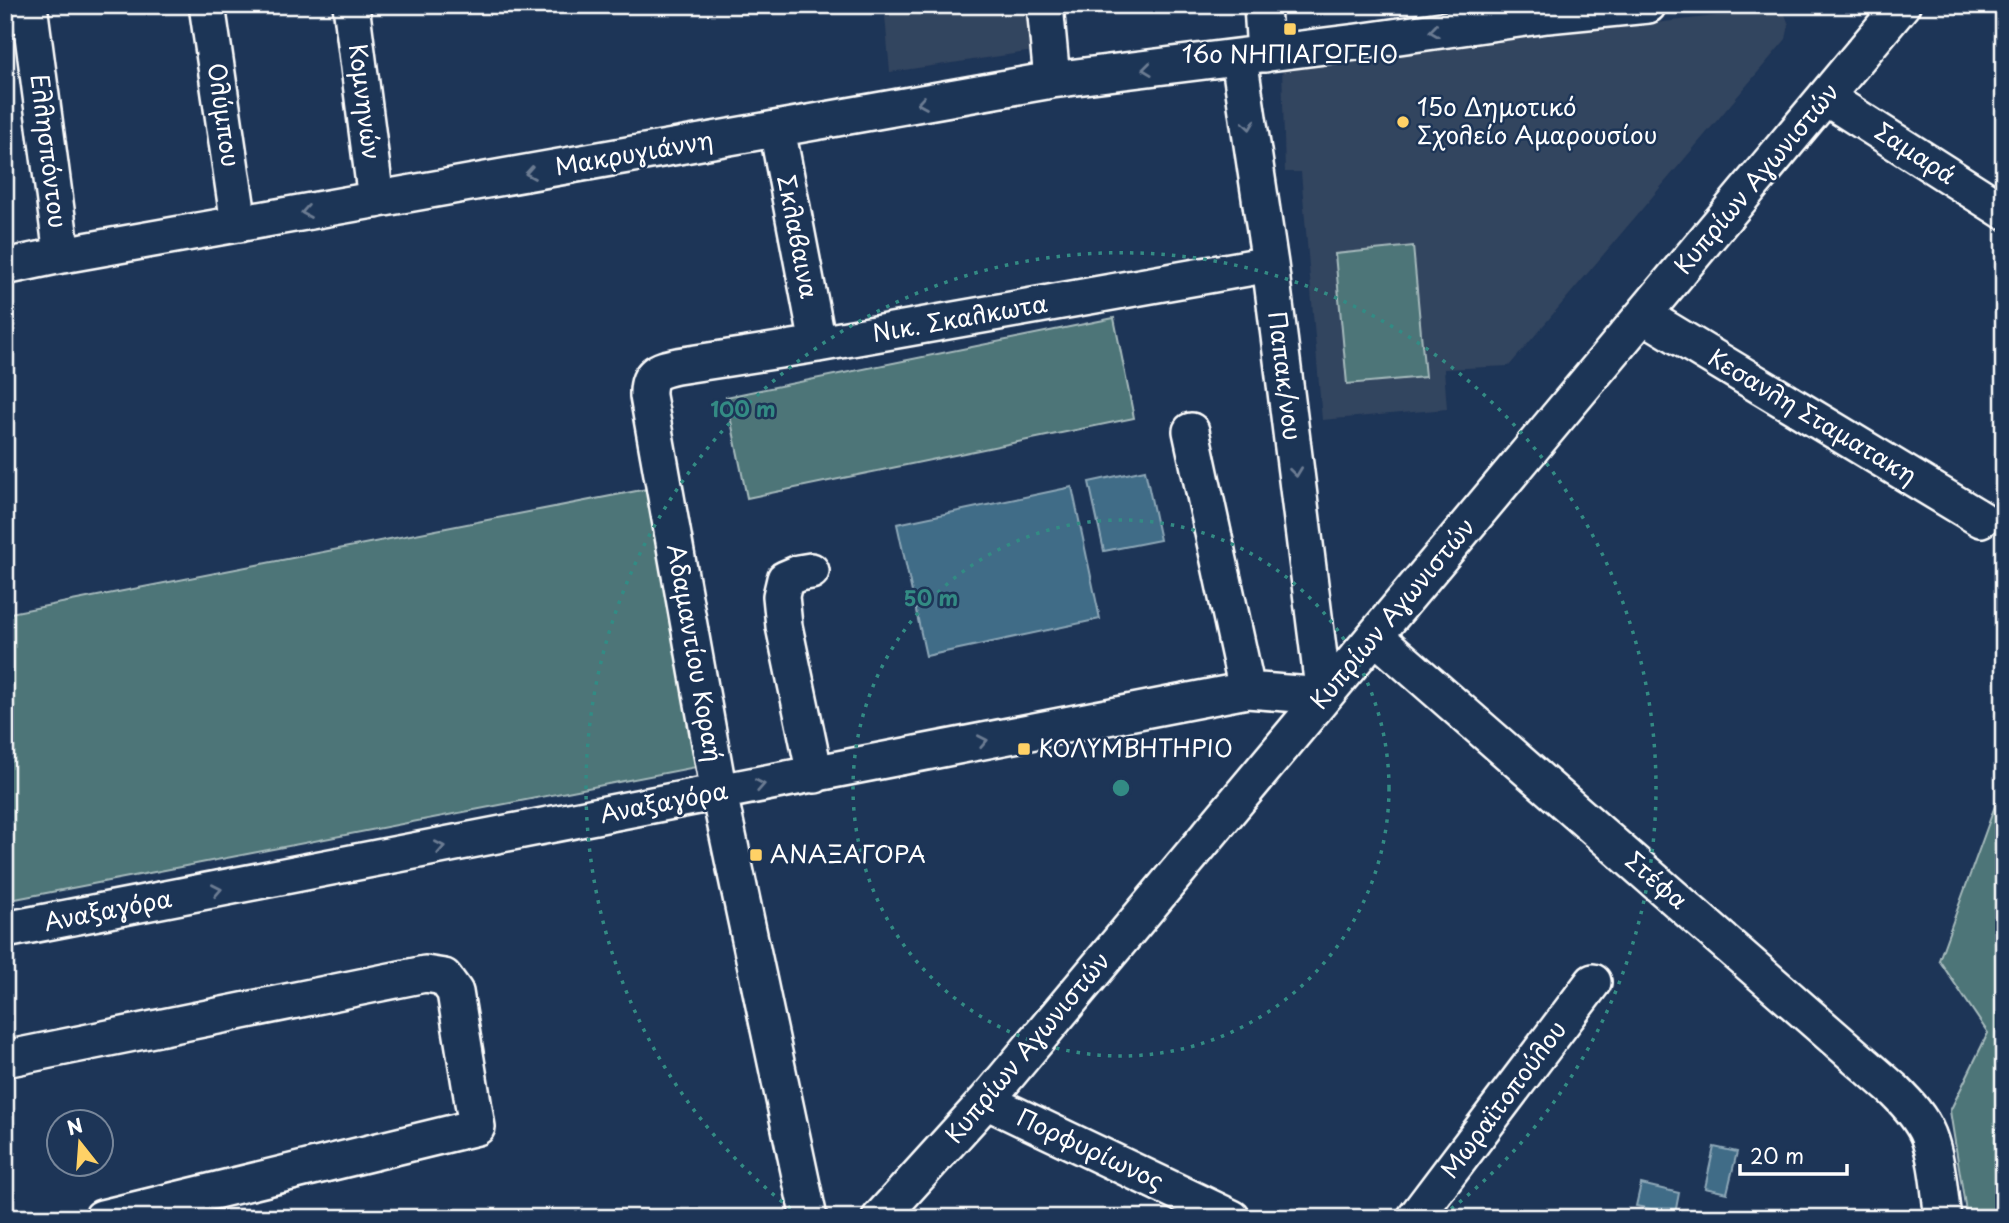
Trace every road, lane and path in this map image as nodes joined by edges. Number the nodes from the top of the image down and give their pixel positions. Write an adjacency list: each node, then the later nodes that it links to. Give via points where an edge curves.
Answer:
1 (29, 5): 16 (street, Ελλησπόντου)
2 (208, 5): 15 (street, Ολύμπου)
3 (351, 5): 13 (street, Κομνηνών)
4 (1045, 5): 10 (street)
5 (1262, 5): 9 (street)
6 (1648, 5): 8 (street, Μακρυγιάννη)
7 (1902, 5): 11 (street, Κυπρίων Αγωνιστών)
8 (1603, 7): 9 (street, Μακρυγιάννη, one-way to 9)
9 (1252, 56): 10 (street, Μακρυγιάννη, one-way to 10); 17 (street, Παπακ/νου, one-way to 17)
10 (1052, 80): 12 (street, Μακρυγιάννη, one-way to 12)
11 (1825, 97): 14 (street, Σαμαρά); 19 (street, Κυπρίων Αγωνιστών)
12 (777, 129): 13 (street, Μακρυγιάννη, one-way to 13); 20 (street, Σκλαβαινα)
13 (376, 200): 15 (street, Μακρυγιάννη, one-way to 15)
14 (2004, 211)
15 (239, 224): 16 (street, Μακρυγιάννη)
16 (62, 255): 18 (street, Μακρυγιάννη)
17 (1270, 264): 20 (street, Νικ. Σκαλκωτα); 27 (street, Παπακ/νου, one-way to 27)
18 (5, 268)
19 (1643, 315): 23 (street, Κεσανλη Σταματακη); 25 (street, Κυπρίων Αγωνιστών)
20 (818, 344): 21 (street, Νικ. Σκαλκωτα, via 677,366)
21 (652, 376): 29 (street, Αδαμαντίου Κοραή, via 648,396)
22 (1191, 431): 26 (street)
23 (1981, 519)
24 (811, 571): 28 (street, via 785,579 781,596)
25 (1375, 636): 27 (street, Κυπρίων Αγωνιστών); 39 (street, Στέφα, via 1912,1107 1928,1135)
26 (1247, 690): 27 (street, Αναξαγόρα); 28 (street, Αναξαγόρα, one-way to 26)
27 (1324, 696): 33 (street, Κυπρίων Αγωνιστών)
28 (815, 775): 29 (street, Αναξαγόρα, one-way to 28)
29 (719, 793): 30 (street, Αναξαγόρα, one-way to 29); 35 (street, Αδαμαντίου Κοραή)
30 (5, 930)
31 (1593, 982): 38 (street, Μωραϊτοπούλου)
32 (5, 1059): 34 (street, via 425,974 444,977 455,992 477,1127)
33 (986, 1101): 36 (street, Κυπρίων Αγωνιστών); 37 (street, Πορφυρίωνος)
34 (102, 1218)
35 (809, 1218)
36 (880, 1218)
37 (1232, 1218)
38 (1415, 1218)
39 (1943, 1218)

